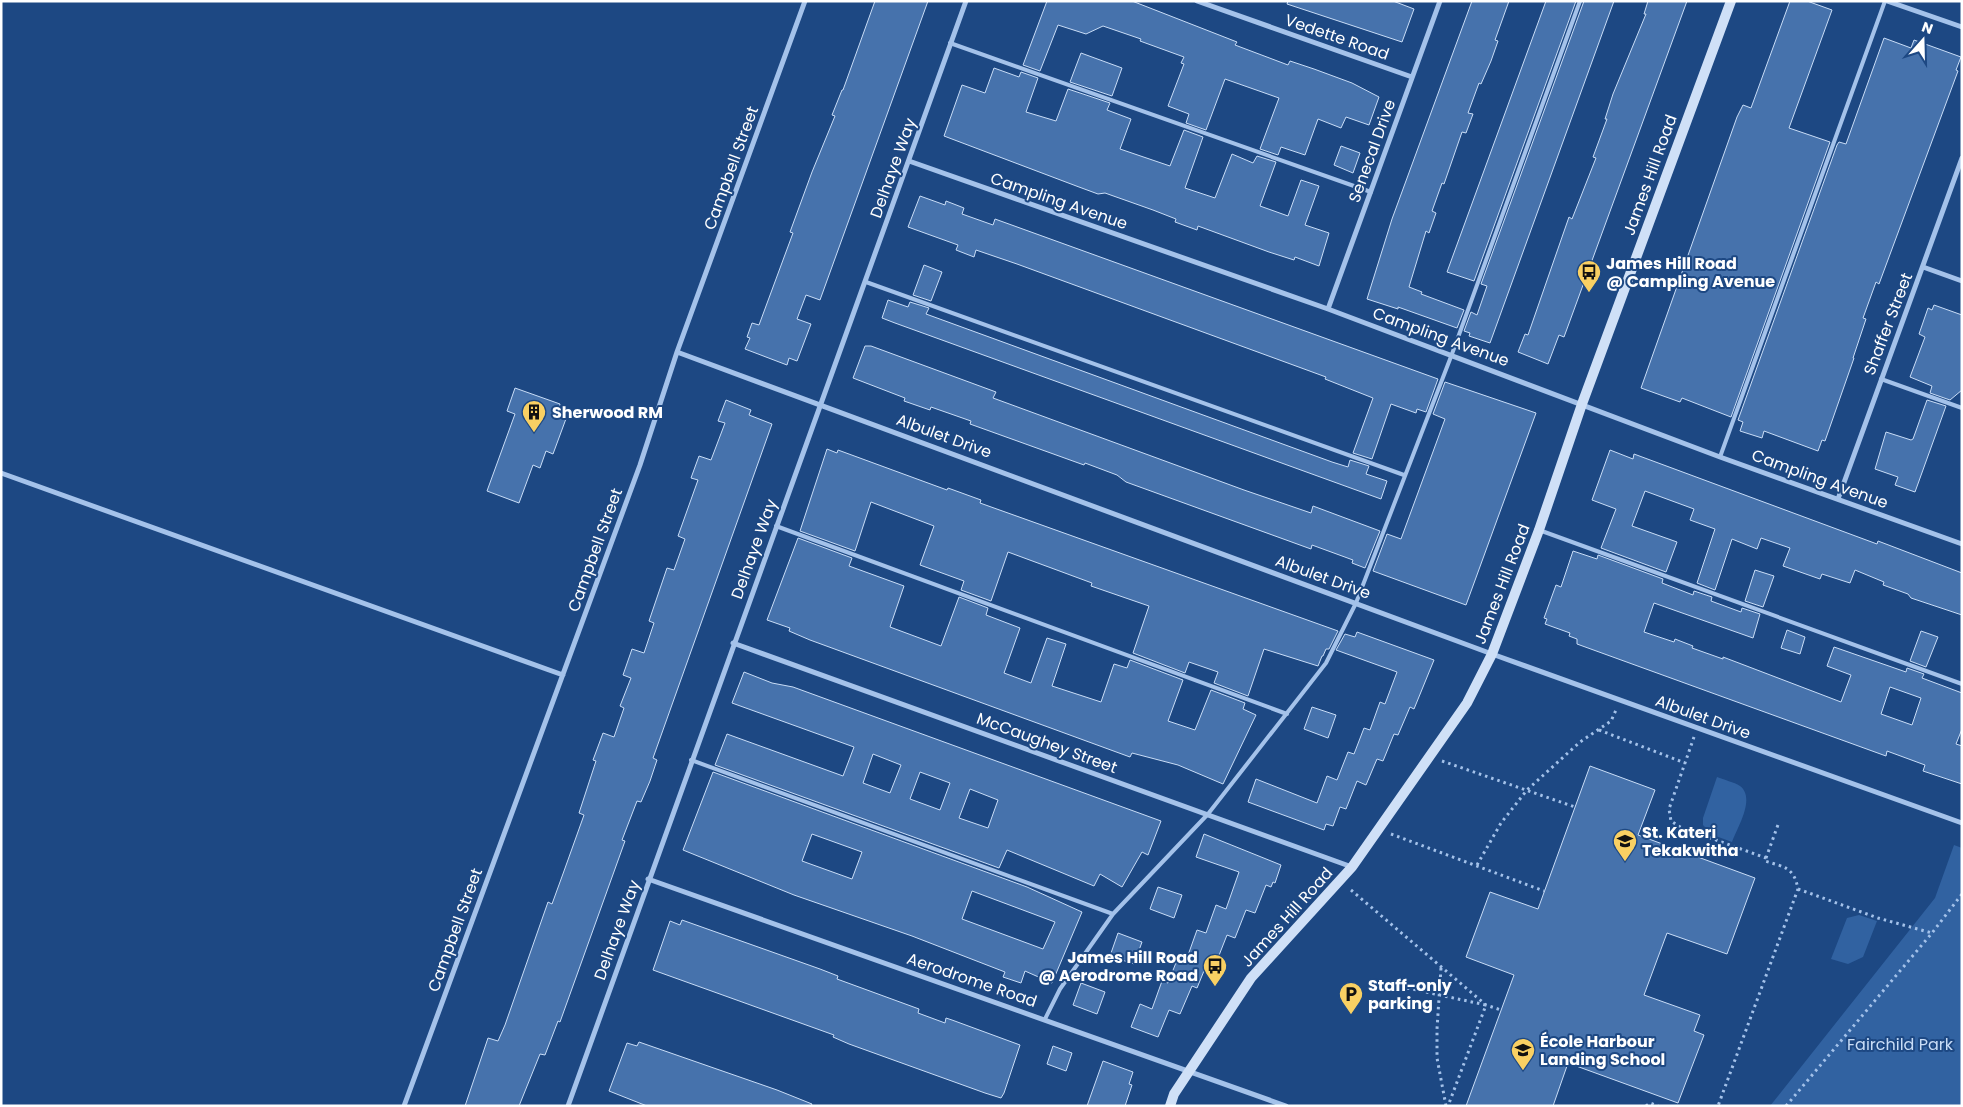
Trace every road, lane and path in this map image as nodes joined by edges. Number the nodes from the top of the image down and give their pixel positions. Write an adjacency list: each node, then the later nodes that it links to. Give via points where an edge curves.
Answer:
1 (805, 1): 18 (street, Campbell Street)
2 (966, 1): 9 (street, Delhaye Way)
3 (1197, 1): 10 (street, Vedette Road)
4 (1440, 1): 10 (street, Senecal Drive)
5 (1580, 1): 19 (lane)
6 (1731, 1): 22 (street, James Hill Road)
7 (1886, 1): 8 (street); 24 (lane)
8 (1962, 27)
9 (950, 43): 12 (street, Delhaye Way); 13 (lane)
10 (1412, 77): 13 (street, Senecal Drive)
11 (1962, 158): 14 (street, Shaffer Street)
12 (908, 161): 16 (street, Delhaye Way); 17 (street, Campling Avenue)
13 (1371, 192): 17 (street, Senecal Drive)
14 (1923, 267): 15 (street); 20 (street, Shaffer Street)
15 (1962, 281)
16 (866, 282): 21 (street, Delhaye Way); 26 (lane)
17 (1328, 309): 19 (street, Campling Avenue)
18 (677, 352): 21 (street, Albulet Drive); 34 (street, Campbell Street, via 640,466)
19 (1452, 354): 22 (street, Campling Avenue); 26 (lane)
20 (1881, 379): 23 (lane); 27 (street, Shaffer Street)
21 (821, 404): 28 (street, Delhaye Way); 31 (street, Albulet Drive)
22 (1582, 404): 24 (street, Campling Avenue); 29 (street, James Hill Road)
23 (1962, 408)
24 (1720, 457): 27 (street, Campling Avenue)
25 (1, 472): 34 (street)
26 (1404, 475): 31 (lane)
27 (1838, 499): 30 (street, Campling Avenue)
28 (776, 526): 32 (street, Delhaye Way); 37 (lane)
29 (1539, 530): 33 (street, James Hill Road); 35 (lane)
30 (1962, 544)
31 (1356, 603): 33 (street, Albulet Drive); 37 (lane, via 1326,663)
32 (733, 643): 41 (street, Delhaye Way); 45 (street, McCaughey Street)
33 (1492, 654): 36 (street, Albulet Drive); 40 (street, James Hill Road, via 1467,703)
34 (562, 675): 66 (street, Campbell Street)
35 (1962, 684)
36 (1620, 700): 38 (street, Albulet Drive); 39 (path, via 1611,721)
37 (1287, 714): 45 (lane)
38 (1697, 728): 42 (path); 47 (street, Albulet Drive)
39 (1599, 730): 42 (path); 43 (path, via 1561,758)
40 (1430, 757): 43 (path); 48 (street, James Hill Road)
41 (691, 760): 52 (street, Delhaye Way); 57 (lane)
42 (1686, 763): 49 (path, via 1669,808 1671,821)
43 (1527, 790): 44 (path); 50 (path, via 1502,823)
44 (1575, 807)
45 (1208, 814): 51 (street, McCaughey Street); 57 (lane)
46 (1779, 822): 49 (path)
47 (1962, 823)
48 (1379, 830): 50 (path); 51 (street, James Hill Road)
49 (1766, 858): 54 (path, via 1765,861 1790,870)
50 (1477, 866): 55 (path)
51 (1352, 867): 53 (street, James Hill Road)
52 (648, 879): 64 (street, Aerodrome Road); 67 (street, Delhaye Way)
53 (1340, 881): 59 (path); 65 (street, James Hill Road, via 1251,978)
54 (1798, 888): 58 (path, via 1878,918); 73 (path)
55 (1544, 891)
56 (1962, 894): 58 (path)
57 (1113, 914): 64 (lane, via 1060,989)
58 (1932, 933): 74 (path)
59 (1441, 967): 61 (path); 62 (path)
60 (1407, 988): 61 (path)
61 (1438, 996): 62 (path); 70 (path, via 1438,1058)
62 (1486, 1005): 63 (path); 70 (path)
63 (1501, 1010)
64 (1045, 1019): 65 (street, Aerodrome Road)
65 (1190, 1071): 68 (street, James Hill Road); 69 (street, Aerodrome Road)
66 (404, 1106)
67 (568, 1106)
68 (1170, 1106)
69 (1286, 1106)
70 (1447, 1106)
71 (1646, 1106): 72 (path, via 1650,1103)
72 (1658, 1106)
73 (1718, 1106)
74 (1786, 1106)

